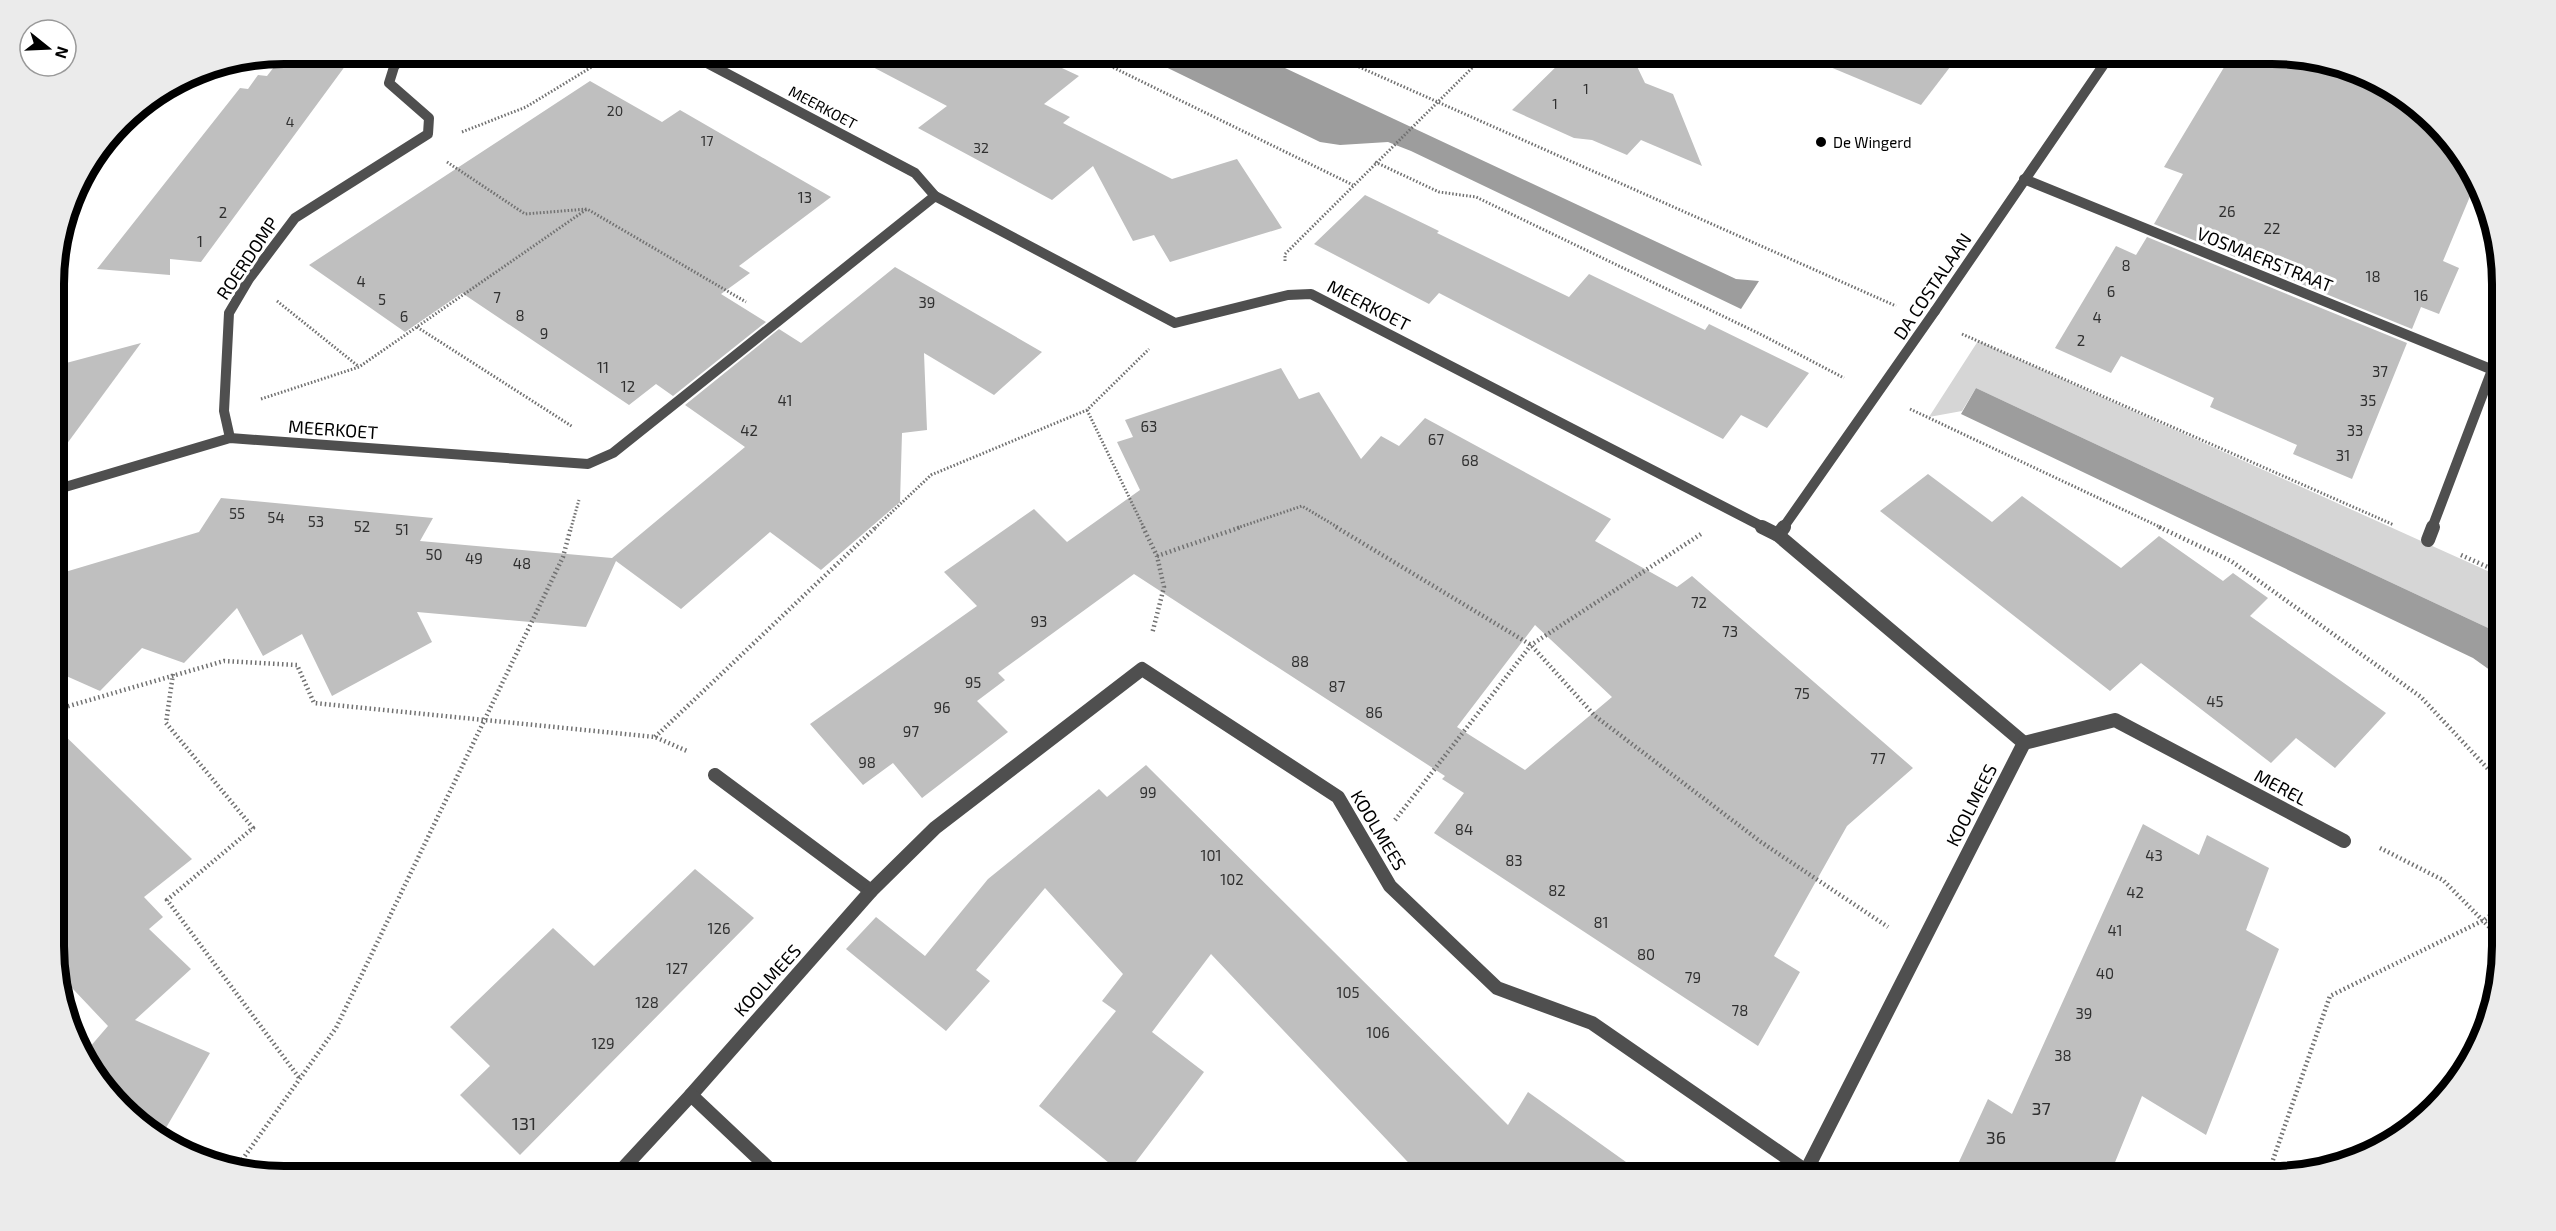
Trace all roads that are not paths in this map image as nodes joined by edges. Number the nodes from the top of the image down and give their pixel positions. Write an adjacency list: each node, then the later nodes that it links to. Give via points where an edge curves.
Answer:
1 (396, 64): 8 (street, ROERDOMP, via 389,83 429,118 428,134 295,218 249,279 229,313 224,411)
2 (709, 64): 5 (street, MEERKOET, via 915,173)
3 (2104, 64): 4 (street, DA COSTALAAN)
4 (2025, 179): 6 (street, VOSMAERSTRAAT); 10 (street, DA COSTALAAN)
5 (935, 196): 8 (street, MEERKOET, via 613,453 588,464); 10 (street, MEERKOET, via 1175,323 1288,294 1311,294)
6 (2492, 370)
7 (2492, 373): 11 (street)
8 (230, 438): 9 (street, MEERKOET)
9 (64, 487)
10 (1778, 535): 12 (street)
11 (2428, 540)
12 (2024, 743): 14 (street, MEREL, via 2115,720); 20 (street, KOOLMEES)
13 (715, 774): 15 (street)
14 (2344, 841)
15 (871, 891): 16 (street, KOOLMEES); 19 (street, KOOLMEES, via 934,828 1142,669 1338,797 1390,886 1497,988 1592,1023)
16 (691, 1095): 17 (street, KOOLMEES); 18 (street)
17 (625, 1166)
18 (766, 1166)
19 (1794, 1166)
20 (1809, 1166)

